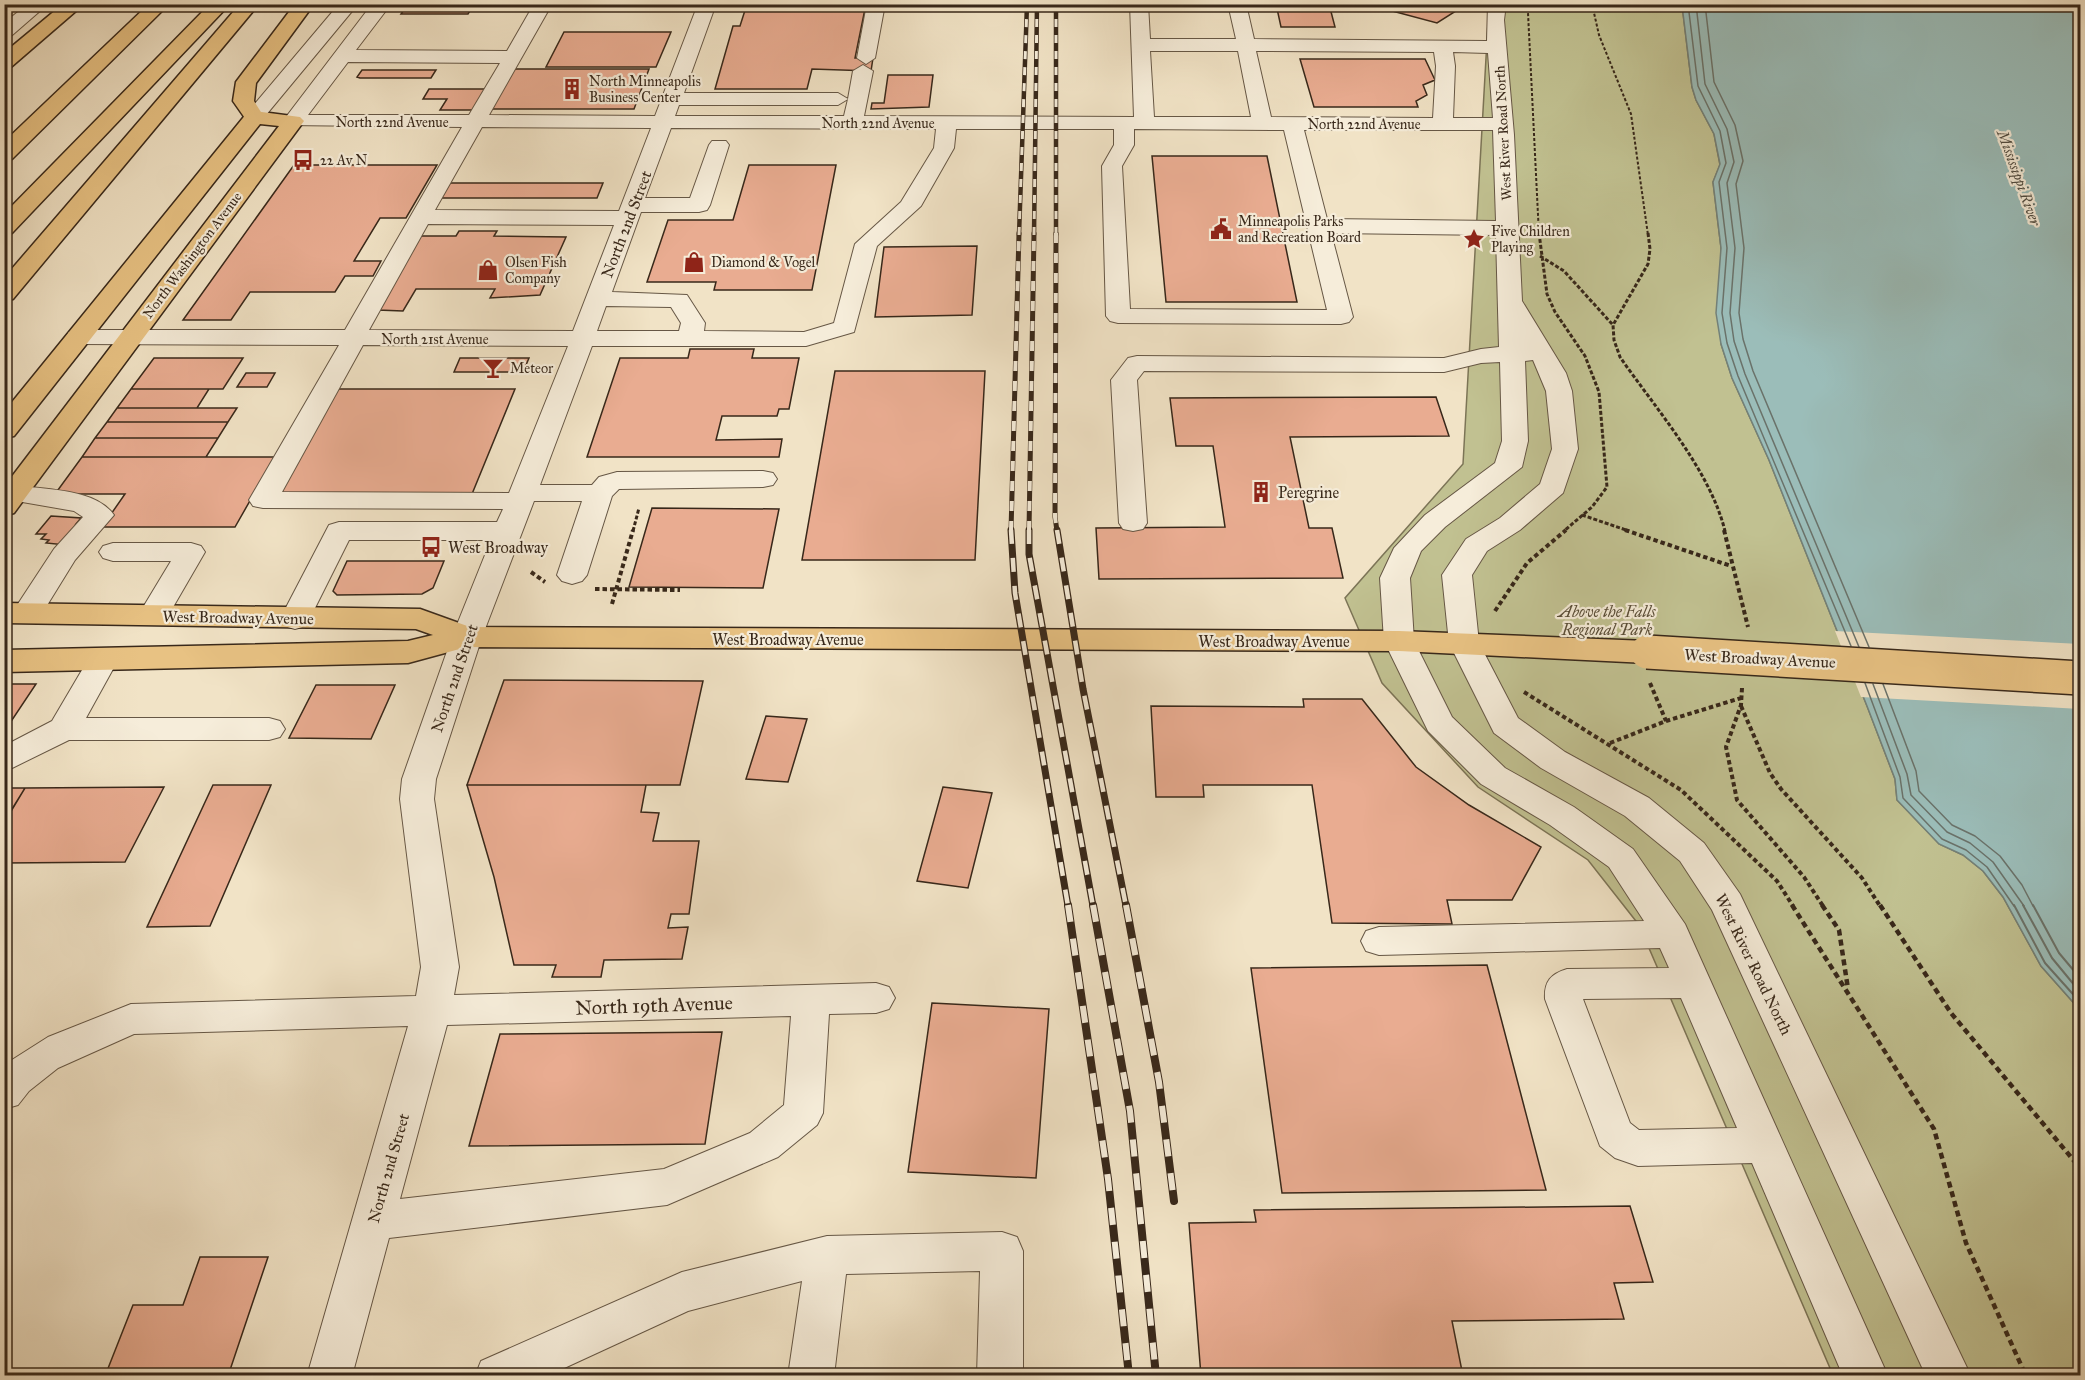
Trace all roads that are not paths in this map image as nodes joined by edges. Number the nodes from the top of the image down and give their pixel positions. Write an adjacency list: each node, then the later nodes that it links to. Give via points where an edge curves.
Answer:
1 (39, 4): 15 (street)
2 (75, 4): 22 (main road)
3 (221, 4): 45 (main road)
4 (250, 4): 47 (main road)
5 (305, 4): 29 (main road, via 242,90 244,106)
6 (349, 4): 29 (street)
7 (382, 4): 20 (street, North Washington Avenue)
8 (543, 4): 21 (street)
9 (707, 4): 28 (street, North 2nd Street)
10 (876, 4): 32 (street)
11 (1139, 4): 16 (street)
12 (1237, 4): 17 (street)
13 (1497, 4): 19 (street, West River Road North)
14 (154, 10): 39 (main road); 41 (main road)
15 (4, 33)
16 (1141, 45): 17 (street); 23 (street)
17 (1246, 45): 18 (street); 26 (street)
18 (1442, 46): 19 (street); 37 (street, via 1446,60)
19 (1498, 47): 38 (street, West River Road North)
20 (344, 56): 21 (street); 30 (street, North Washington Avenue)
21 (513, 57): 31 (street)
22 (4, 63)
23 (1142, 65): 24 (street); 34 (street)
24 (1163, 65)
25 (1228, 65): 26 (street)
26 (1250, 65): 35 (street)
27 (838, 99): 28 (street)
28 (667, 111): 31 (street, North 22nd Avenue); 32 (street, North 22nd Avenue); 42 (street, North 2nd Street)
29 (254, 117): 30 (main road, North 22nd Avenue); 50 (main road)
30 (292, 121): 31 (street, North 22nd Avenue); 51 (main road, North Washington Avenue)
31 (476, 122): 43 (street)
32 (853, 123): 33 (street, North 22nd Avenue)
33 (947, 123): 34 (street, North 22nd Avenue); 54 (street, North 21st Avenue, via 944,148 910,206 866,244 844,327 806,339)
34 (1134, 123): 35 (street, North 22nd Avenue); 44 (street, via 1112,166 1118,316 1341,317)
35 (1262, 123): 36 (street, North 22nd Avenue)
36 (1292, 123): 37 (street, North 22nd Avenue); 44 (street)
37 (1444, 124): 38 (street, North 22nd Avenue)
38 (1502, 124): 46 (street, West River Road North)
39 (4, 129)
40 (719, 145): 42 (street, via 699,205)
41 (4, 154)
42 (631, 212): 43 (street); 48 (street, North 2nd Street)
43 (421, 218): 52 (street)
44 (1318, 226): 46 (street)
45 (4, 228)
46 (1508, 228): 49 (street, West River Road North)
47 (4, 294)
48 (598, 299): 53 (street, North 2nd Street); 54 (street, via 679,300 693,323)
49 (1509, 299): 55 (street, West River Road North); 56 (street, West River Road North)
50 (78, 337): 51 (street, North 21st Avenue); 57 (main road)
51 (129, 337): 52 (street, North 21st Avenue); 61 (main road, North Washington Avenue)
52 (354, 339): 53 (street, North 21st Avenue); 60 (street, via 263,500)
53 (582, 340): 54 (street, North 21st Avenue); 60 (street, North 2nd Street)
54 (690, 340)
55 (1512, 353): 56 (street); 62 (street, via 1444,365 1137,363 1124,380); 70 (street, West River Road North, via 1515,441 1508,467 1435,521 1408,548 1395,578)
56 (1542, 353): 71 (street, West River Road North, via 1559,391 1565,449 1553,487 1510,524 1476,545 1456,575)
57 (4, 430)
58 (763, 479): 59 (street, via 617,480)
59 (599, 493): 60 (street); 65 (street)
60 (522, 497): 63 (street, North 2nd Street)
61 (10, 500): 66 (street, via 82,504 100,515)
62 (1133, 523)
63 (509, 531): 68 (street, via 339,531); 69 (street, North 2nd Street)
64 (113, 552): 67 (street, via 191,552)
65 (570, 584)
66 (16, 614): 67 (main road, West Broadway Avenue)
67 (154, 614): 68 (main road, West Broadway Avenue)
68 (295, 619): 69 (main road, West Broadway Avenue, via 420,619)
69 (468, 637): 70 (main road, West Broadway Avenue); 72 (main road, West Broadway Avenue, via 408,652); 83 (street, North 2nd Street, via 419,779 417,799 440,967)
70 (1399, 641): 71 (main road, West Broadway Avenue); 78 (street, West River Road North, via 1439,723 1494,776 1562,816 1621,858)
71 (1464, 643): 74 (main road, West Broadway Avenue, bridge, via 1648,667); 93 (street, West River Road North, via 1505,725 1553,760 1637,807 1692,852 1721,895)
72 (103, 660): 73 (main road, West Broadway Avenue); 75 (street)
73 (4, 661)
74 (2080, 678)
75 (64, 729): 76 (street); 77 (street)
76 (269, 729)
77 (4, 761)
78 (1672, 934): 79 (street); 80 (street, West River Road North)
79 (1379, 941)
80 (1693, 983): 85 (street, West River Road North); 85 (street, via 1567,984 1563,988 1614,1134 1638,1148)
81 (876, 998): 82 (street, North 19th Avenue)
82 (811, 1000): 83 (street, North 19th Avenue); 86 (street, via 803,1113 764,1145 667,1187)
83 (432, 1010): 84 (street, North 19th Avenue, via 131,1019 59,1049 12,1080); 86 (street, North 2nd Street)
84 (4, 1093)
85 (1764, 1145): 92 (street, West River Road North)
86 (373, 1221): 88 (street, North 2nd Street)
87 (827, 1255): 89 (street, via 682,1292); 90 (street); 91 (street, via 1002,1251)
88 (329, 1376)
89 (497, 1376)
90 (811, 1376)
91 (1000, 1376)
92 (1866, 1376)
93 (1949, 1376)

